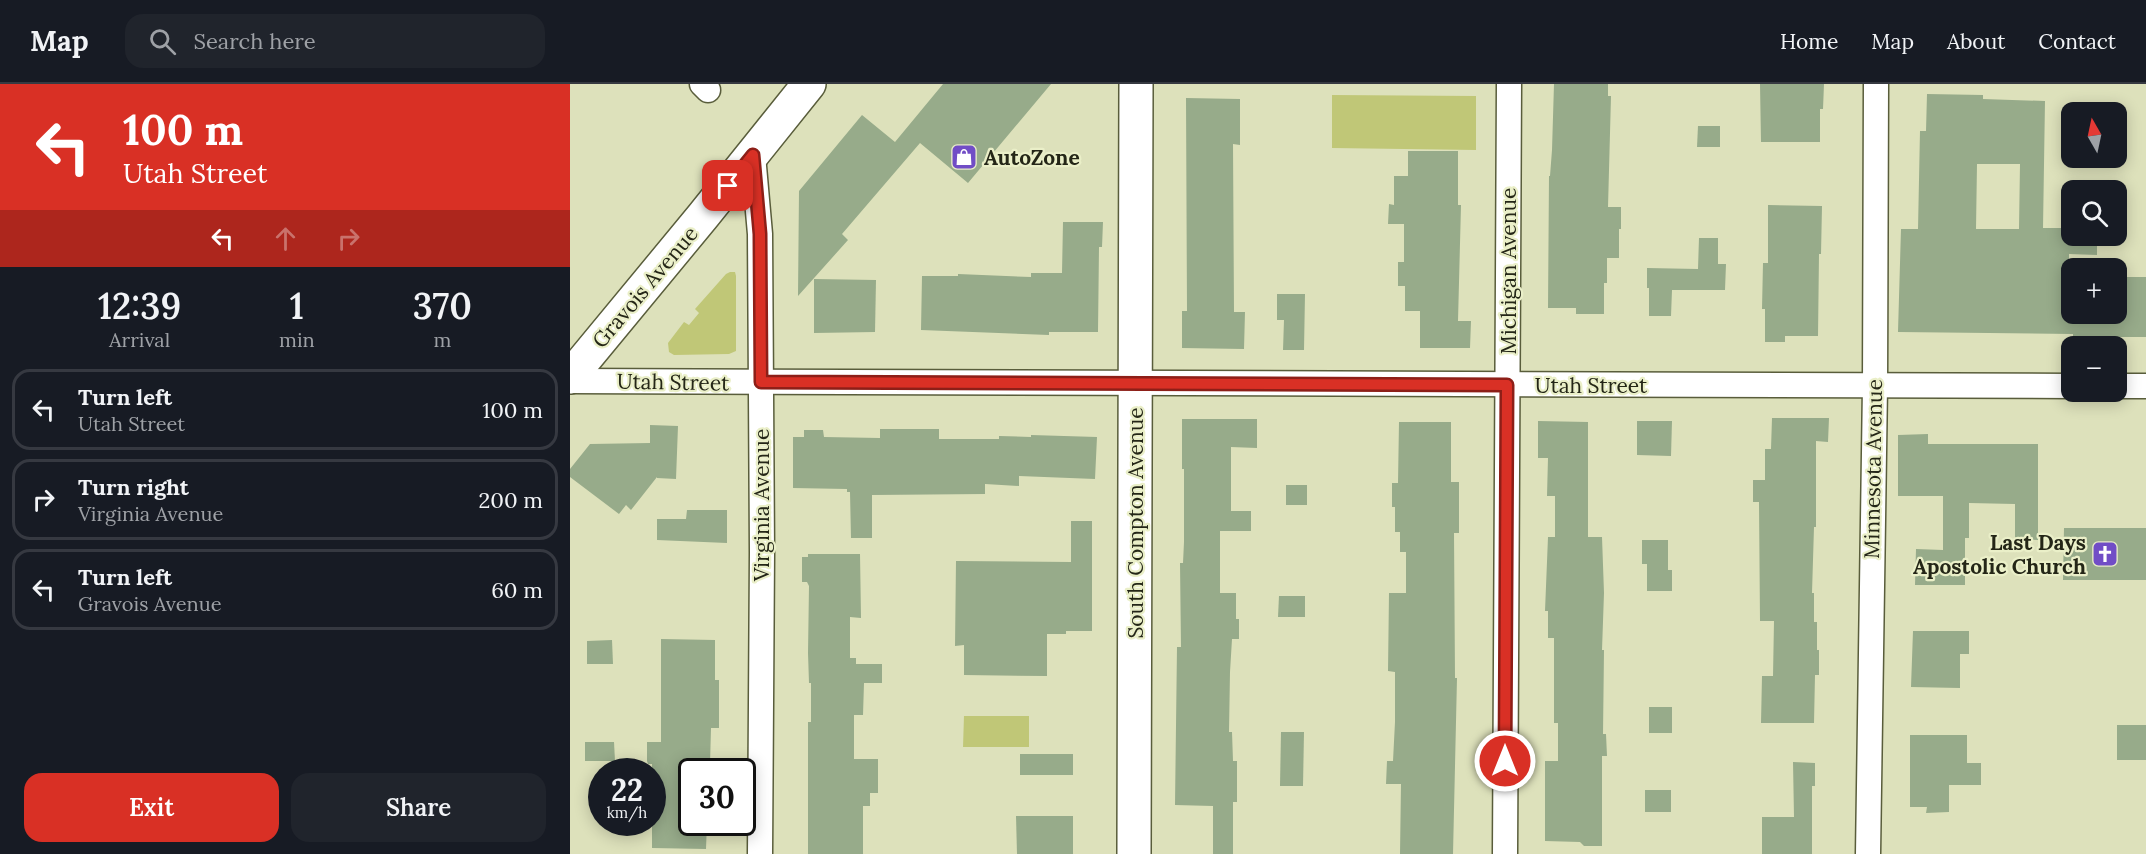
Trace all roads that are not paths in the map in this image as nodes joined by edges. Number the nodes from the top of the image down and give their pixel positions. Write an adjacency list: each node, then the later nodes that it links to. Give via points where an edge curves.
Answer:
1 (809, 84): 5 (street, Gravois Avenue)
2 (1136, 84): 8 (street, South Compton Avenue)
3 (1509, 84): 9 (street, Michigan Avenue)
4 (1876, 84): 10 (street, Minnesota Avenue)
5 (753, 155): 6 (street, Gravois Avenue); 7 (street, Virginia Avenue, via 760,234)
6 (570, 379): 7 (street, Utah Street)
7 (761, 382): 8 (street, Utah Street); 14 (street, Virginia Avenue)
8 (1135, 384): 9 (street, Utah Street); 15 (street, South Compton Avenue)
9 (1507, 385): 10 (street, Utah Street); 16 (street, Michigan Avenue)
10 (1875, 386): 11 (street, Utah Street); 17 (street, Minnesota Avenue)
11 (2061, 386)
12 (2127, 386): 13 (street)
13 (2146, 386)
14 (760, 854)
15 (1134, 854)
16 (1505, 854)
17 (1868, 854)

